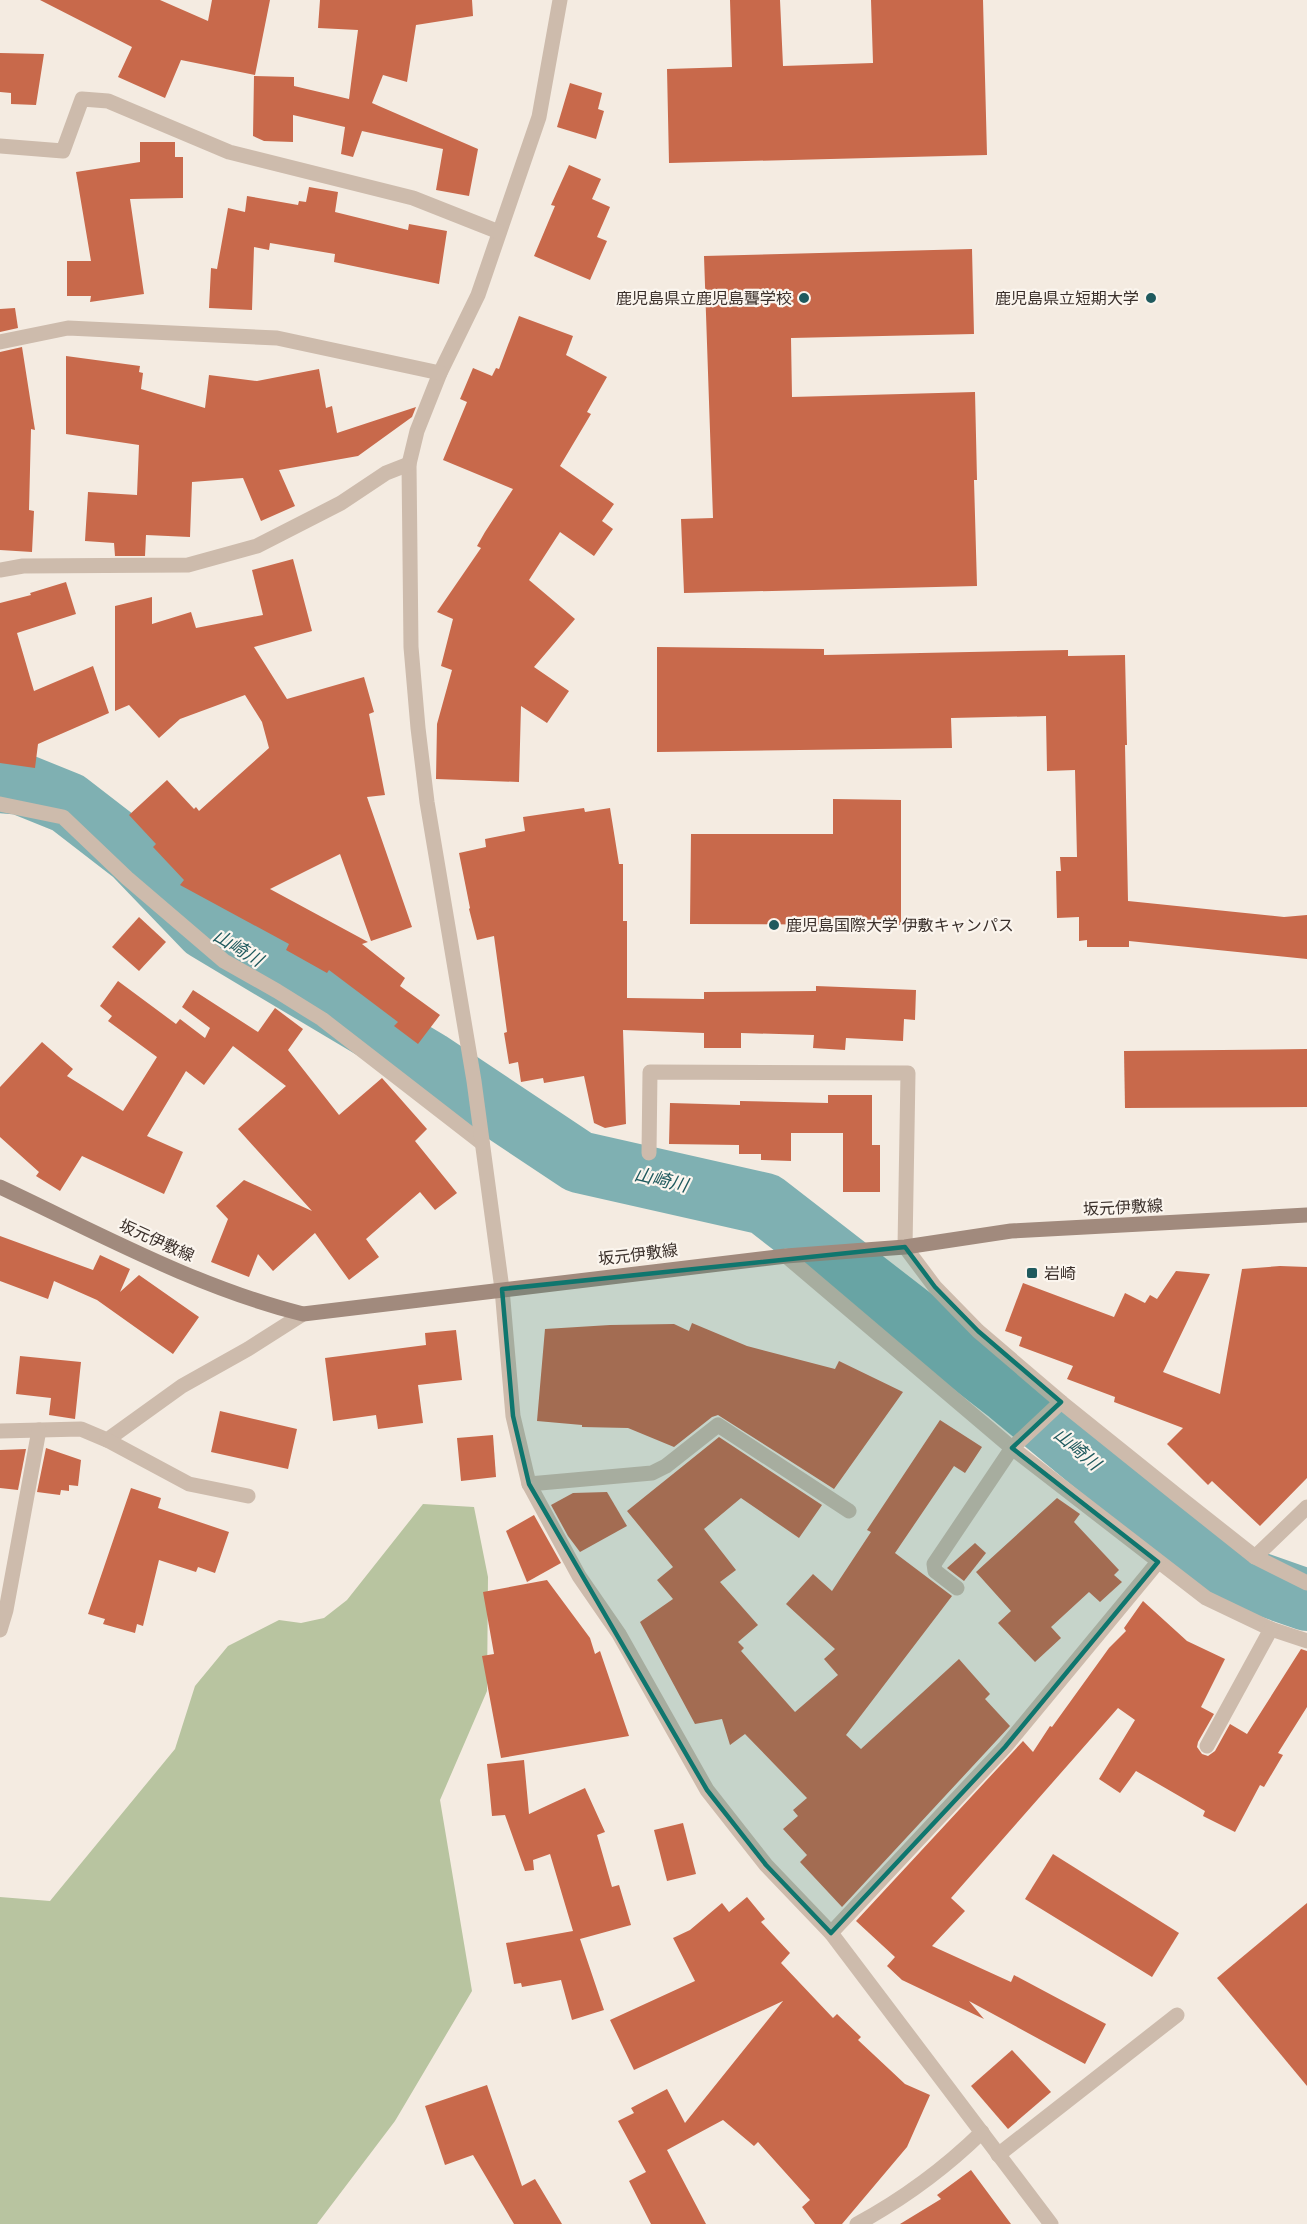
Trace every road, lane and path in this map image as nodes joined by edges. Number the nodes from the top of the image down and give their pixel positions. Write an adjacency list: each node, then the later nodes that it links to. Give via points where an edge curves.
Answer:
1 (560, 0): 3 (street, via 539,117)
2 (0, 146): 3 (street, via 63,151 82,99 108,101 229,152 413,198)
3 (499, 232): 5 (street, via 478,295)
4 (0, 342): 5 (street, via 68,328 277,338)
5 (440, 373): 6 (street, via 417,431)
6 (409, 464): 7 (street, via 257,546 188,565 23,566); 9 (street, via 411,647 418,728)
7 (0, 570)
8 (0, 804): 9 (street, via 63,817 224,962 322,1019)
9 (482, 1143): 15 (street)
10 (649, 1153): 13 (street, via 650,1072 908,1073)
11 (0, 1187): 16 (main road, 坂元伊敷線, via 148,1258 259,1302)
12 (1307, 1215): 13 (main road, 坂元伊敷線, via 1011,1231)
13 (905, 1247): 14 (main road, 坂元伊敷線); 17 (street, via 935,1287 964,1316)
14 (790, 1255): 15 (main road, 坂元伊敷線); 21 (street)
15 (502, 1289): 16 (main road, 坂元伊敷線); 22 (street, via 513,1416)
16 (303, 1314): 20 (street, via 182,1386)
17 (1061, 1402): 21 (street); 26 (street)
18 (39, 1430): 19 (street); 20 (street, via 81,1429); 31 (street)
19 (0, 1431)
20 (108, 1440): 23 (street, via 189,1484)
21 (1012, 1448): 27 (street); 29 (street, via 934,1564 934,1570)
22 (529, 1484): 25 (street, via 652,1473 718,1425); 34 (street, via 579,1576 619,1634 707,1790 766,1865)
23 (248, 1496)
24 (1307, 1507): 26 (street)
25 (849, 1511)
26 (1255, 1557): 28 (street)
27 (1158, 1562): 30 (street, via 1206,1598); 34 (street, via 1005,1747)
28 (1307, 1584)
29 (957, 1588)
30 (1271, 1629): 32 (street); 33 (street)
31 (0, 1630)
32 (1307, 1641)
33 (1207, 1746)
34 (831, 1933): 36 (street)
35 (1177, 2015): 37 (street)
36 (982, 2132): 37 (street); 38 (street, via 941,2170)
37 (998, 2155): 39 (street)
38 (857, 2224)
39 (1051, 2224)

